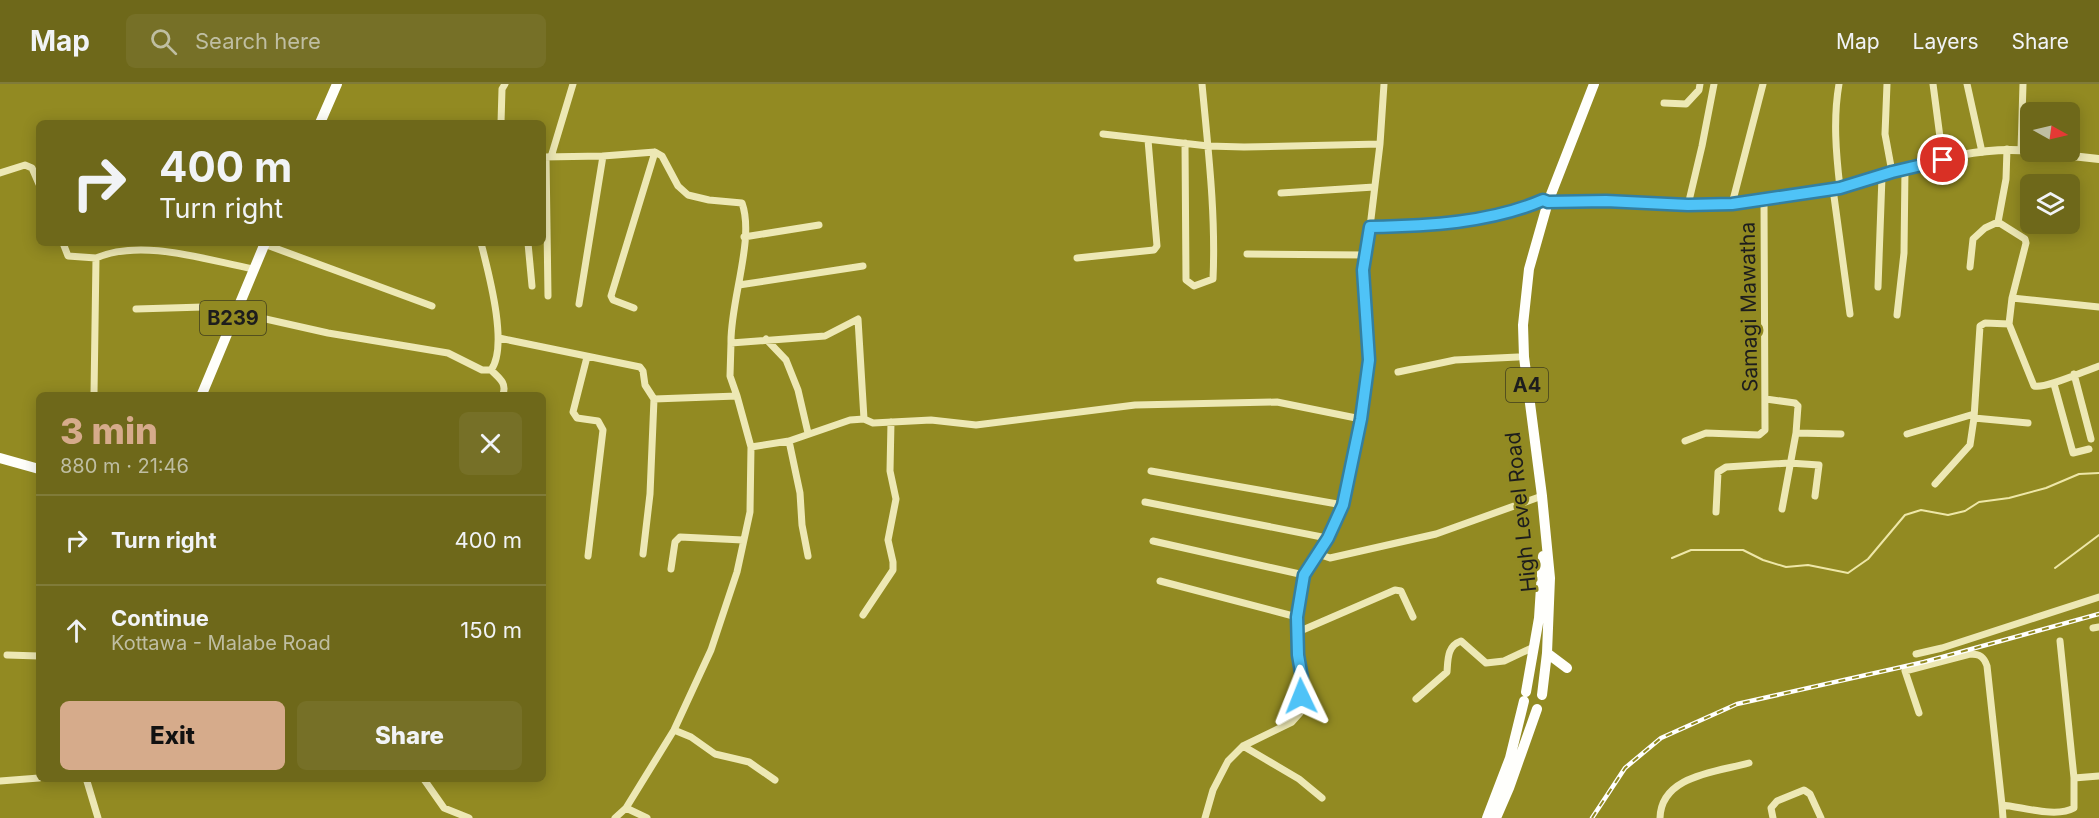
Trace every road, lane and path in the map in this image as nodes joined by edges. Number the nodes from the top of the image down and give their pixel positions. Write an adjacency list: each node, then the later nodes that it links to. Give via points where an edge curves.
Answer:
1 (337, 84): 18 (main road)
2 (505, 84): 19 (street)
3 (573, 84): 30 (street)
4 (1202, 84): 24 (street)
5 (1384, 84): 23 (street)
6 (1589, 84): 43 (highway, High Level Road / A4)
7 (1594, 84): 43 (highway, High Level Road / A4)
8 (1700, 84): 17 (street, via 1686,104)
9 (1714, 84): 45 (street)
10 (1763, 84): 44 (street)
11 (1839, 84): 40 (street, via 1835,106)
12 (1887, 84): 35 (street, via 1885,134)
13 (1934, 84): 33 (street)
14 (1967, 84): 28 (street)
15 (2023, 84): 16 (street)
16 (2022, 102)
17 (1664, 103)
18 (321, 120)
19 (501, 120)
20 (1103, 134): 21 (street)
21 (1148, 140): 22 (street); 58 (street, via 1157,246 1154,250)
22 (1185, 143): 24 (street); 24 (street, via 1186,280 1194,286 1213,279)
23 (1380, 144): 24 (street); 39 (street)
24 (1208, 146)
25 (2007, 149): 26 (street); 28 (street); 46 (street)
26 (2020, 150)
27 (655, 152): 29 (street); 49 (street, via 662,156 678,186 688,195 742,203 746,214); 70 (street, via 610,296)
28 (1982, 152): 33 (street)
29 (603, 156): 30 (street); 67 (street)
30 (547, 157): 65 (street)
31 (2080, 157): 32 (street)
32 (2099, 159)
33 (1943, 160): 34 (street)
34 (1905, 169): 35 (street); 74 (street, via 1904,253)
35 (1892, 172): 37 (street)
36 (0, 173): 38 (street, via 25,165 32,168)
37 (1882, 176): 40 (street); 64 (street)
38 (36, 177)
39 (1374, 187): 41 (street); 48 (street)
40 (1837, 189): 42 (street); 73 (street)
41 (1281, 193)
42 (1764, 200): 44 (street); 91 (street, Samagi Mawatha)
43 (1546, 201): 45 (street); 48 (street, via 1458,221); 80 (highway, High Level Road / A4, via 1524,268); 112 (highway, High Level Road / A4, via 1529,269 1523,325)
44 (1732, 204): 45 (street)
45 (1688, 205)
46 (1998, 222): 60 (street, via 1973,238); 66 (street, via 2026,243)
47 (819, 225): 49 (street)
48 (1370, 227): 56 (street)
49 (744, 237): 62 (street)
50 (64, 246): 57 (street, via 68,256)
51 (264, 246): 61 (main road, B239)
52 (270, 246): 68 (street)
53 (482, 246): 76 (street)
54 (528, 246): 63 (street)
55 (1247, 254): 56 (street)
56 (1365, 255): 94 (street, via 1369,360)
57 (96, 258): 61 (street, via 111,251 155,249); 86 (street)
58 (1077, 258)
59 (863, 266): 62 (street)
60 (1970, 267)
61 (253, 269): 72 (main road, B239)
62 (739, 285): 78 (street, via 730,325)
63 (532, 286)
64 (1878, 287)
65 (548, 296)
66 (2012, 298): 69 (street); 75 (street)
67 (579, 304)
68 (432, 306)
69 (2099, 307)
70 (634, 308)
71 (136, 309): 72 (street)
72 (236, 309): 82 (street, via 328,333 448,352 482,370); 87 (main road, B239)
73 (1850, 314)
74 (1897, 315)
75 (2009, 324): 85 (street, via 2034,386); 92 (street, via 1980,326)
76 (499, 338): 79 (street); 82 (street)
77 (766, 339): 78 (street); 93 (street, via 825,336 858,319); 97 (street, via 786,360)
78 (731, 343): 89 (street, via 730,376)
79 (587, 357): 90 (street, via 640,367); 122 (street, via 573,412 577,418 598,421 603,430)
80 (1518, 357): 83 (street, via 1455,360); 112 (highway, High Level Road / A4)
81 (2099, 366): 84 (street)
82 (491, 370): 88 (street, via 504,382)
83 (1398, 372)
84 (2074, 374): 85 (street); 101 (street)
85 (2054, 384): 105 (street, via 2073,453)
86 (94, 392)
87 (203, 392)
88 (504, 392)
89 (737, 396): 90 (street); 104 (street)
90 (654, 399): 120 (street)
91 (1766, 399): 98 (street, via 1798,406); 103 (street, Samagi Mawatha, via 1765,430 1759,435 1706,433)
92 (1974, 416): 96 (street); 100 (street); 110 (street, via 1970,445)
93 (864, 419): 95 (street); 97 (street)
94 (1361, 419): 95 (street, via 1277,402 1135,405 976,425 931,420); 114 (street)
95 (891, 422): 128 (street, via 890,471 896,499 888,540 893,570)
96 (2028, 423)
97 (808, 433): 102 (street)
98 (1796, 433): 99 (street); 107 (street)
99 (1841, 434)
100 (1907, 434)
101 (2091, 438)
102 (789, 441): 104 (street); 123 (street)
103 (1685, 441)
104 (750, 447): 118 (street, via 750,512)
105 (2089, 449)
106 (0, 458): 108 (main road)
107 (1789, 463): 111 (street, via 1819,465); 115 (street); 116 (street, via 1718,472)
108 (36, 468)
109 (1151, 471): 114 (street)
110 (1935, 484)
111 (1815, 496)
112 (1539, 497): 121 (street, via 1436,534 1330,558); 133 (highway, High Level Road / A4, via 1543,547); 134 (highway, High Level Road / A4, via 1550,578)
113 (1145, 502): 117 (street)
114 (1343, 505): 117 (street)
115 (1782, 509)
116 (1716, 512)
117 (1328, 538): 121 (street)
118 (743, 540): 124 (street, via 680,537 675,542); 144 (street, via 737,572 711,650)
119 (1153, 541): 125 (street)
120 (643, 554)
121 (1318, 554): 125 (street)
122 (588, 556)
123 (808, 556)
124 (670, 569)
125 (1304, 575): 129 (street)
126 (1160, 581): 129 (street)
127 (2099, 597): 135 (street)
128 (862, 615)
129 (1297, 617): 131 (street)
130 (1413, 617): 131 (street, via 1401,591 1395,590)
131 (1298, 632): 145 (street, via 1300,713 1292,722)
132 (2060, 642): 149 (street)
133 (1534, 647): 140 (highway, High Level Road / A4); 141 (street, via 1504,661 1486,663 1461,641 1454,644 1449,649 1447,672)
134 (1547, 653): 138 (highway); 139 (highway, High Level Road / A4)
135 (1916, 654)
136 (7, 656): 137 (street)
137 (36, 656)
138 (1567, 669)
139 (1542, 695): 140 (highway, via 1534,689); 142 (highway, via 1544,700)
140 (1525, 697): 142 (highway, via 1528,708); 162 (highway, High Level Road / A4, via 1510,758)
141 (1416, 699)
142 (1538, 709): 163 (highway)
143 (1919, 713): 155 (street, via 1905,671 1970,654 1984,659)
144 (674, 730): 150 (street, via 715,754 749,762); 156 (street)
145 (1243, 746): 154 (street, via 1299,779); 161 (street, via 1228,761 1213,790)
146 (1749, 764): 164 (street, via 1688,779 1675,786 1665,799)
147 (2099, 776): 149 (street)
148 (36, 778): 151 (street)
149 (2074, 778): 155 (street, via 2074,808 2070,812 2042,814)
150 (776, 780)
151 (0, 781)
152 (87, 782): 157 (street)
153 (426, 782): 158 (street, via 444,808)
154 (1322, 798)
155 (2002, 805): 167 (street)
156 (626, 808): 159 (street); 160 (street)
157 (98, 818)
158 (469, 818)
159 (615, 818)
160 (647, 818)
161 (1205, 818)
162 (1487, 818)
163 (1496, 818)
164 (1660, 818)
165 (1773, 818): 166 (street, via 1771,808 1777,801 1804,790 1810,794)
166 (1821, 818)
167 (2003, 818)

